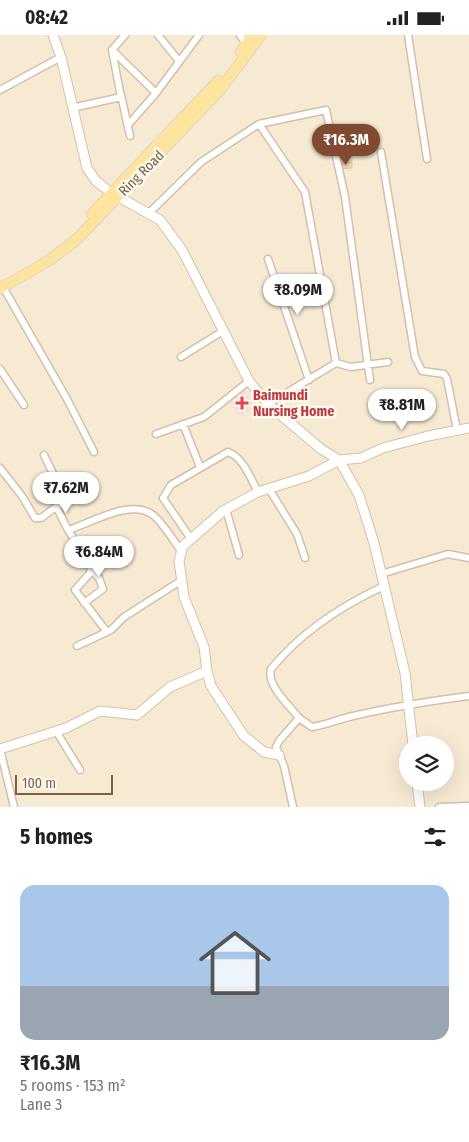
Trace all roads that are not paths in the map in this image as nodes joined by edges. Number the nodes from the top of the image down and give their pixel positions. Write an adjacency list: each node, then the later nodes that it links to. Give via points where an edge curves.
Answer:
1 (53, 35): 10 (main road)
2 (125, 35): 9 (street)
3 (158, 35): 11 (street)
4 (199, 35): 11 (street)
5 (240, 35): 8 (street)
6 (261, 35): 20 (main road, Ring Road, via 220,90)
7 (408, 35): 19 (street)
8 (249, 40): 20 (main road, via 215,86)
9 (112, 50): 13 (street); 14 (street, via 121,97); 16 (street)
10 (62, 57): 12 (street); 14 (main road)
11 (179, 61): 13 (street)
12 (0, 90)
13 (156, 93): 16 (street)
14 (72, 108): 20 (main road, via 87,168 96,181)
15 (259, 124): 21 (street, via 201,162); 27 (street, via 305,192); 28 (street, via 326,110 346,197)
16 (128, 125): 17 (street)
17 (130, 136)
18 (381, 152): 37 (street, via 415,357 422,371 438,372 447,379)
19 (427, 159)
20 (114, 194): 21 (main road); 23 (main road, Ring Road, via 62,252 36,270)
21 (149, 213): 24 (main road, via 160,220 182,250)
22 (268, 259): 31 (street)
23 (1, 286): 39 (street)
24 (223, 331): 25 (street); 32 (main road)
25 (181, 357)
26 (388, 362): 28 (street)
27 (336, 363): 28 (street, via 351,367); 31 (street)
28 (368, 365): 30 (street)
29 (0, 369): 34 (street)
30 (370, 379)
31 (309, 380): 33 (street)
32 (248, 381): 33 (main road); 35 (street, via 204,417)
33 (268, 404): 41 (main road, via 321,449)
34 (24, 405)
35 (183, 424): 38 (street); 42 (street)
36 (469, 428): 37 (main road)
37 (457, 430): 41 (main road, via 361,458)
38 (156, 434)
39 (94, 452)
40 (44, 455): 46 (street, via 64,496 64,501)
41 (339, 460): 44 (main road, via 309,476); 55 (main road, via 359,495)
42 (200, 467): 45 (street, via 221,454 233,454 244,465); 49 (street, via 171,485 163,498)
43 (0, 468): 46 (street, via 35,519)
44 (269, 489): 45 (main road); 52 (street, via 297,534)
45 (258, 492): 47 (main road)
46 (57, 508): 48 (street)
47 (226, 509): 49 (main road); 51 (street)
48 (68, 530): 50 (street, via 132,508 145,509 155,516); 54 (street)
49 (191, 539): 50 (main road)
50 (182, 551): 56 (main road, via 179,561)
51 (239, 555)
52 (306, 558)
53 (469, 558): 55 (street, via 448,554)
54 (91, 570): 58 (street, via 75,590); 58 (street, via 103,589)
55 (381, 574): 57 (main road)
56 (182, 580): 59 (street, via 124,617); 61 (main road, via 184,597 204,647)
57 (384, 585): 63 (main road, via 405,673); 64 (street, via 318,623 271,669 275,687)
58 (84, 603): 59 (street)
59 (107, 632): 60 (street)
60 (77, 646)
61 (207, 671): 65 (main road, via 170,687 137,715 100,711); 68 (main road, via 211,686 244,736 264,752)
62 (469, 696): 63 (street)
63 (408, 704): 64 (street, via 334,720 322,726 312,727); 66 (main road)
64 (299, 718): 68 (street, via 278,741)
65 (56, 731): 67 (main road); 69 (street)
66 (412, 736)
67 (0, 749): 72 (street)
68 (279, 755): 73 (street)
69 (80, 770)
70 (419, 791): 74 (main road)
71 (469, 806): 75 (street)
72 (14, 807)
73 (293, 807)
74 (420, 807)
75 (439, 807)

